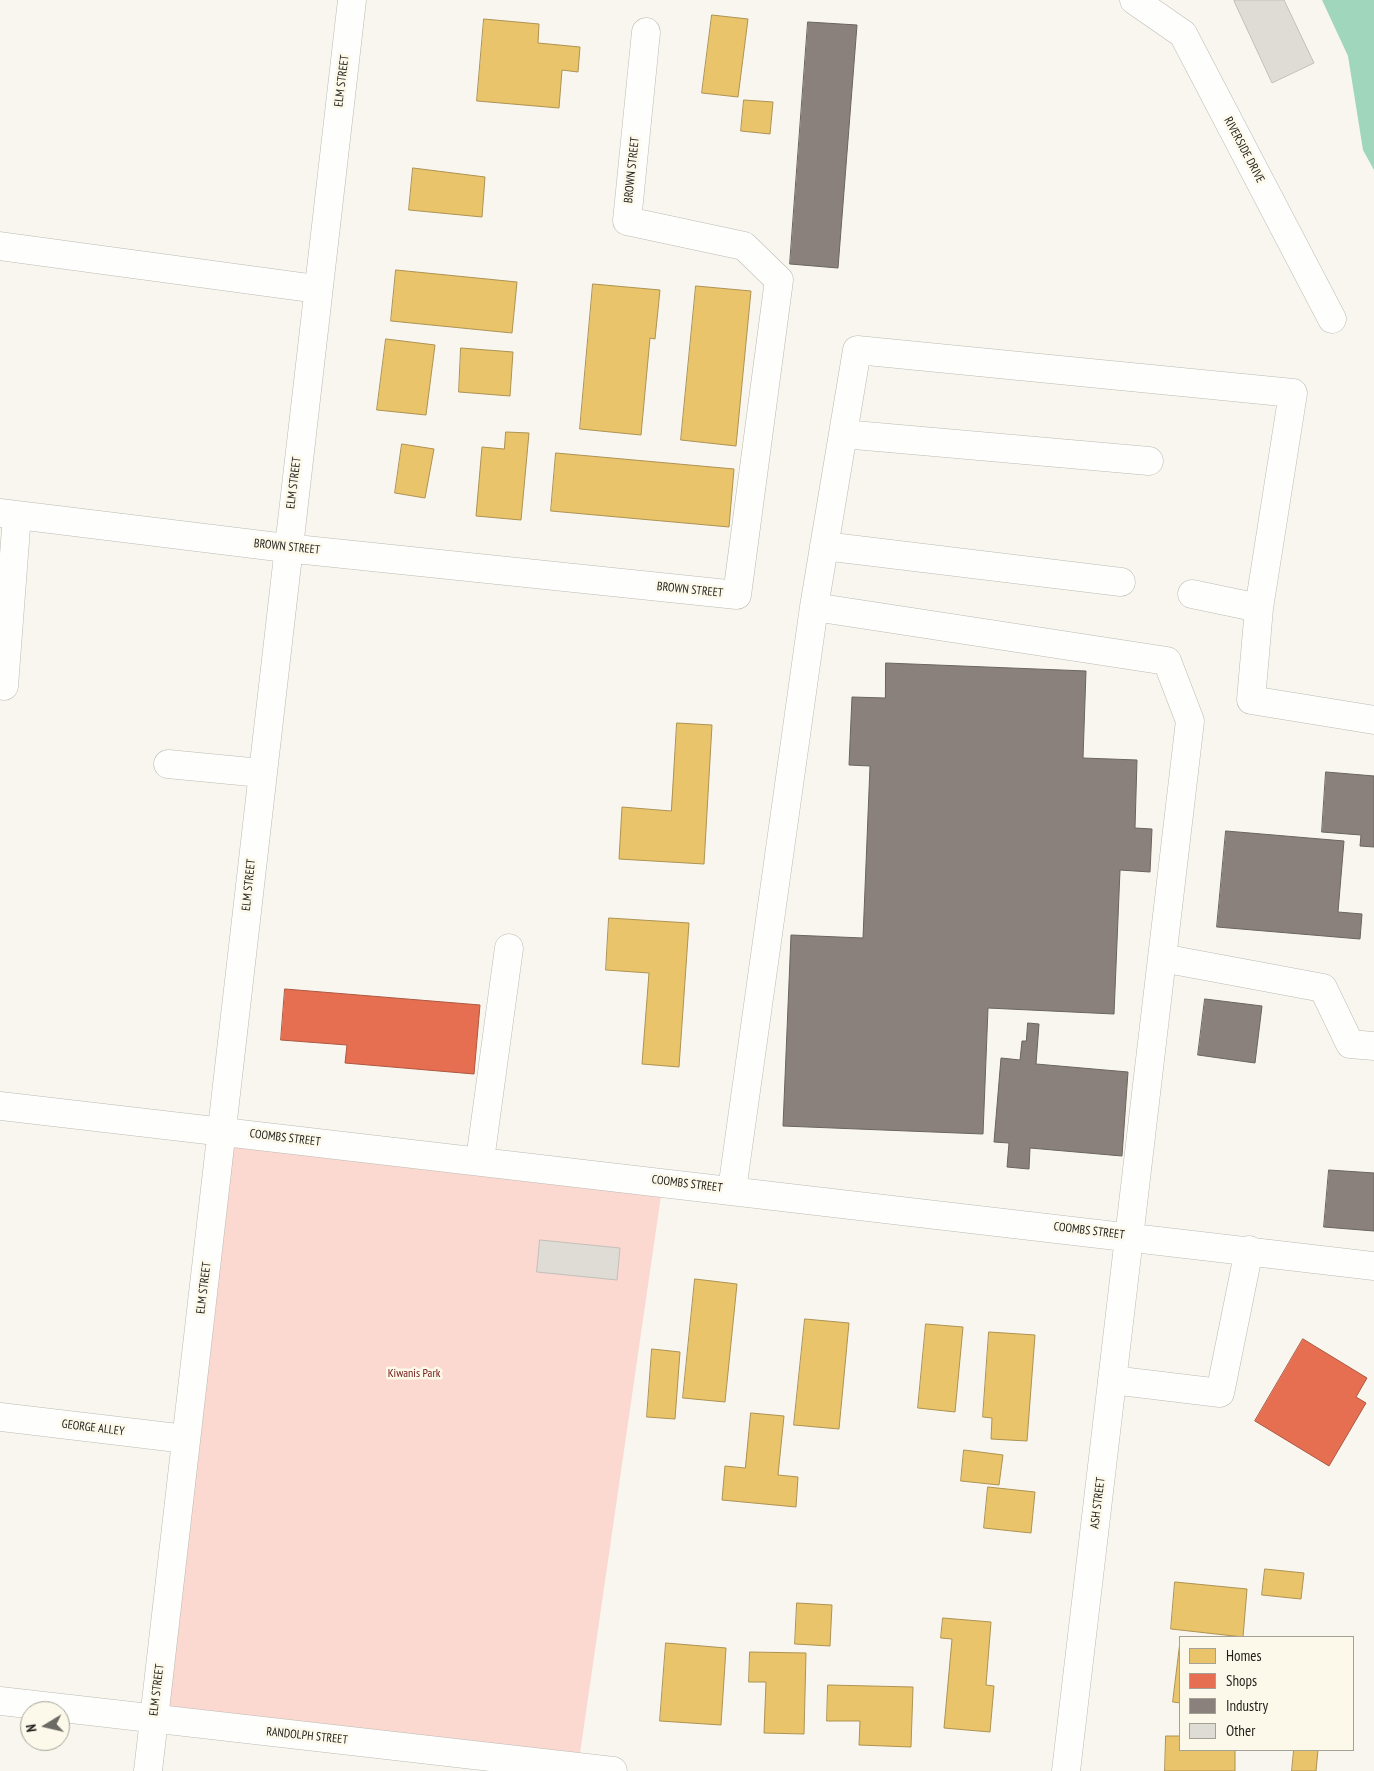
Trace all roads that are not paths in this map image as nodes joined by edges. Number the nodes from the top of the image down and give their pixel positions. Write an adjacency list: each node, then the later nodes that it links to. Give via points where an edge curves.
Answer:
1 (352, 0): 5 (street, ELM STREET)
2 (1137, 1): 6 (street, RIVERSIDE DRIVE, via 1183,34)
3 (646, 32): 11 (street, BROWN STREET, via 627,220 744,246 779,280 737,595)
4 (0, 246): 5 (street)
5 (317, 289): 11 (street, ELM STREET)
6 (1332, 319)
7 (843, 434): 8 (street); 10 (street); 15 (street, via 857,350 1293,393)
8 (1149, 461)
9 (8, 514): 11 (street, BROWN STREET); 16 (street)
10 (824, 546): 12 (street); 14 (street)
11 (286, 548): 19 (street, ELM STREET)
12 (1121, 582)
13 (1192, 594): 15 (street)
14 (814, 607): 21 (street, ASH STREET, via 1167,661 1190,722); 26 (street)
15 (1259, 608): 17 (street, via 1252,700)
16 (4, 686)
17 (1374, 720)
18 (168, 764): 19 (street)
19 (261, 773): 24 (street, ELM STREET)
20 (508, 948): 25 (street)
21 (1162, 958): 22 (street, via 1323,988 1350,1044); 27 (street, ASH STREET)
22 (1374, 1046)
23 (0, 1106): 24 (street, COOMBS STREET)
24 (222, 1131): 25 (street, COOMBS STREET); 32 (street, ELM STREET)
25 (480, 1160): 26 (street, COOMBS STREET)
26 (732, 1190): 27 (street, COOMBS STREET)
27 (1129, 1236): 28 (street, COOMBS STREET); 30 (street, ASH STREET)
28 (1248, 1250): 29 (street, COOMBS STREET); 30 (street, via 1220,1393)
29 (1374, 1266)
30 (1112, 1380): 37 (street, ASH STREET)
31 (0, 1417): 32 (street, GEORGE ALLEY)
32 (186, 1439): 34 (street, ELM STREET)
33 (0, 1700): 34 (street, RANDOLPH STREET)
34 (154, 1719): 35 (street, ELM STREET); 36 (street, RANDOLPH STREET)
35 (148, 1771)
36 (613, 1771)
37 (1066, 1771)

